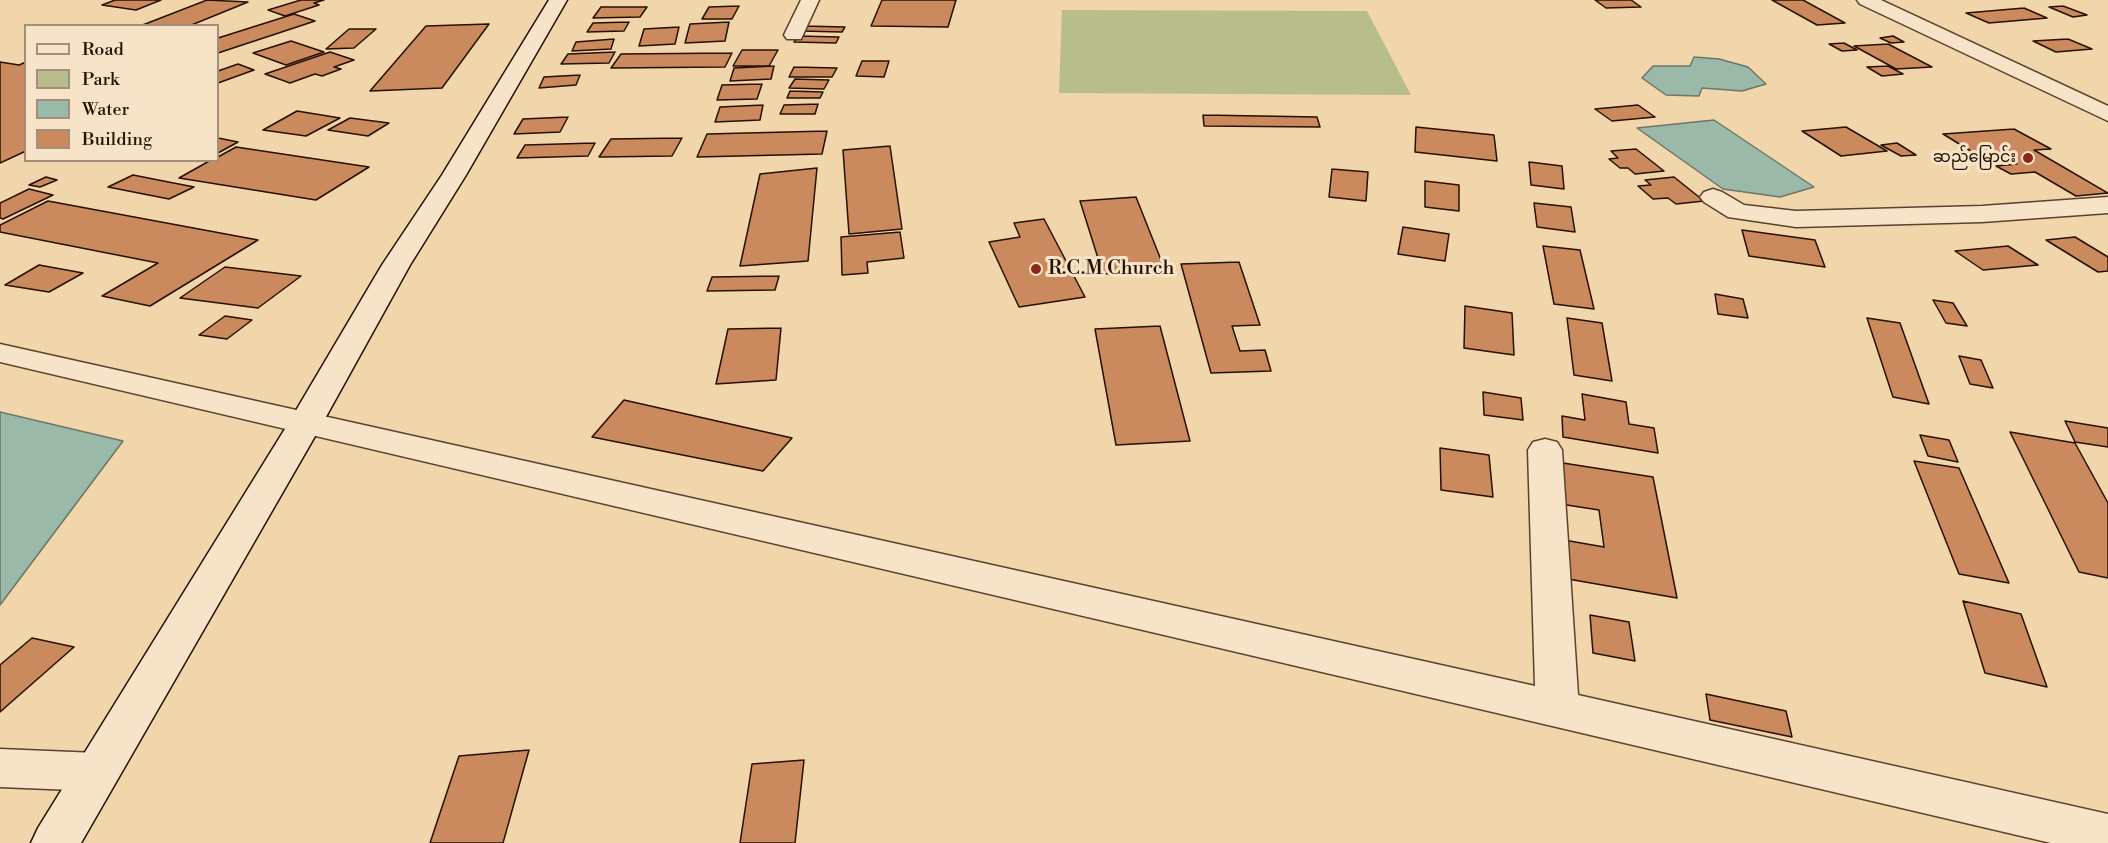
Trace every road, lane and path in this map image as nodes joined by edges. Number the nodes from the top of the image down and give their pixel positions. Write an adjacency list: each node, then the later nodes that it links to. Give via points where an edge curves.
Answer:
1 (558, 0): 9 (street, via 396,265)
2 (810, 0): 4 (street)
3 (1866, 0): 5 (street)
4 (794, 35)
5 (2108, 114)
6 (1713, 197): 7 (street, via 1737,212 1796,219 1982,214)
7 (2108, 205)
8 (0, 353): 9 (street)
9 (305, 424): 11 (street); 13 (street)
10 (1545, 450): 11 (street)
11 (1557, 710): 14 (street)
12 (0, 768): 13 (street)
13 (97, 772): 15 (street)
14 (2108, 836)
15 (55, 843)

